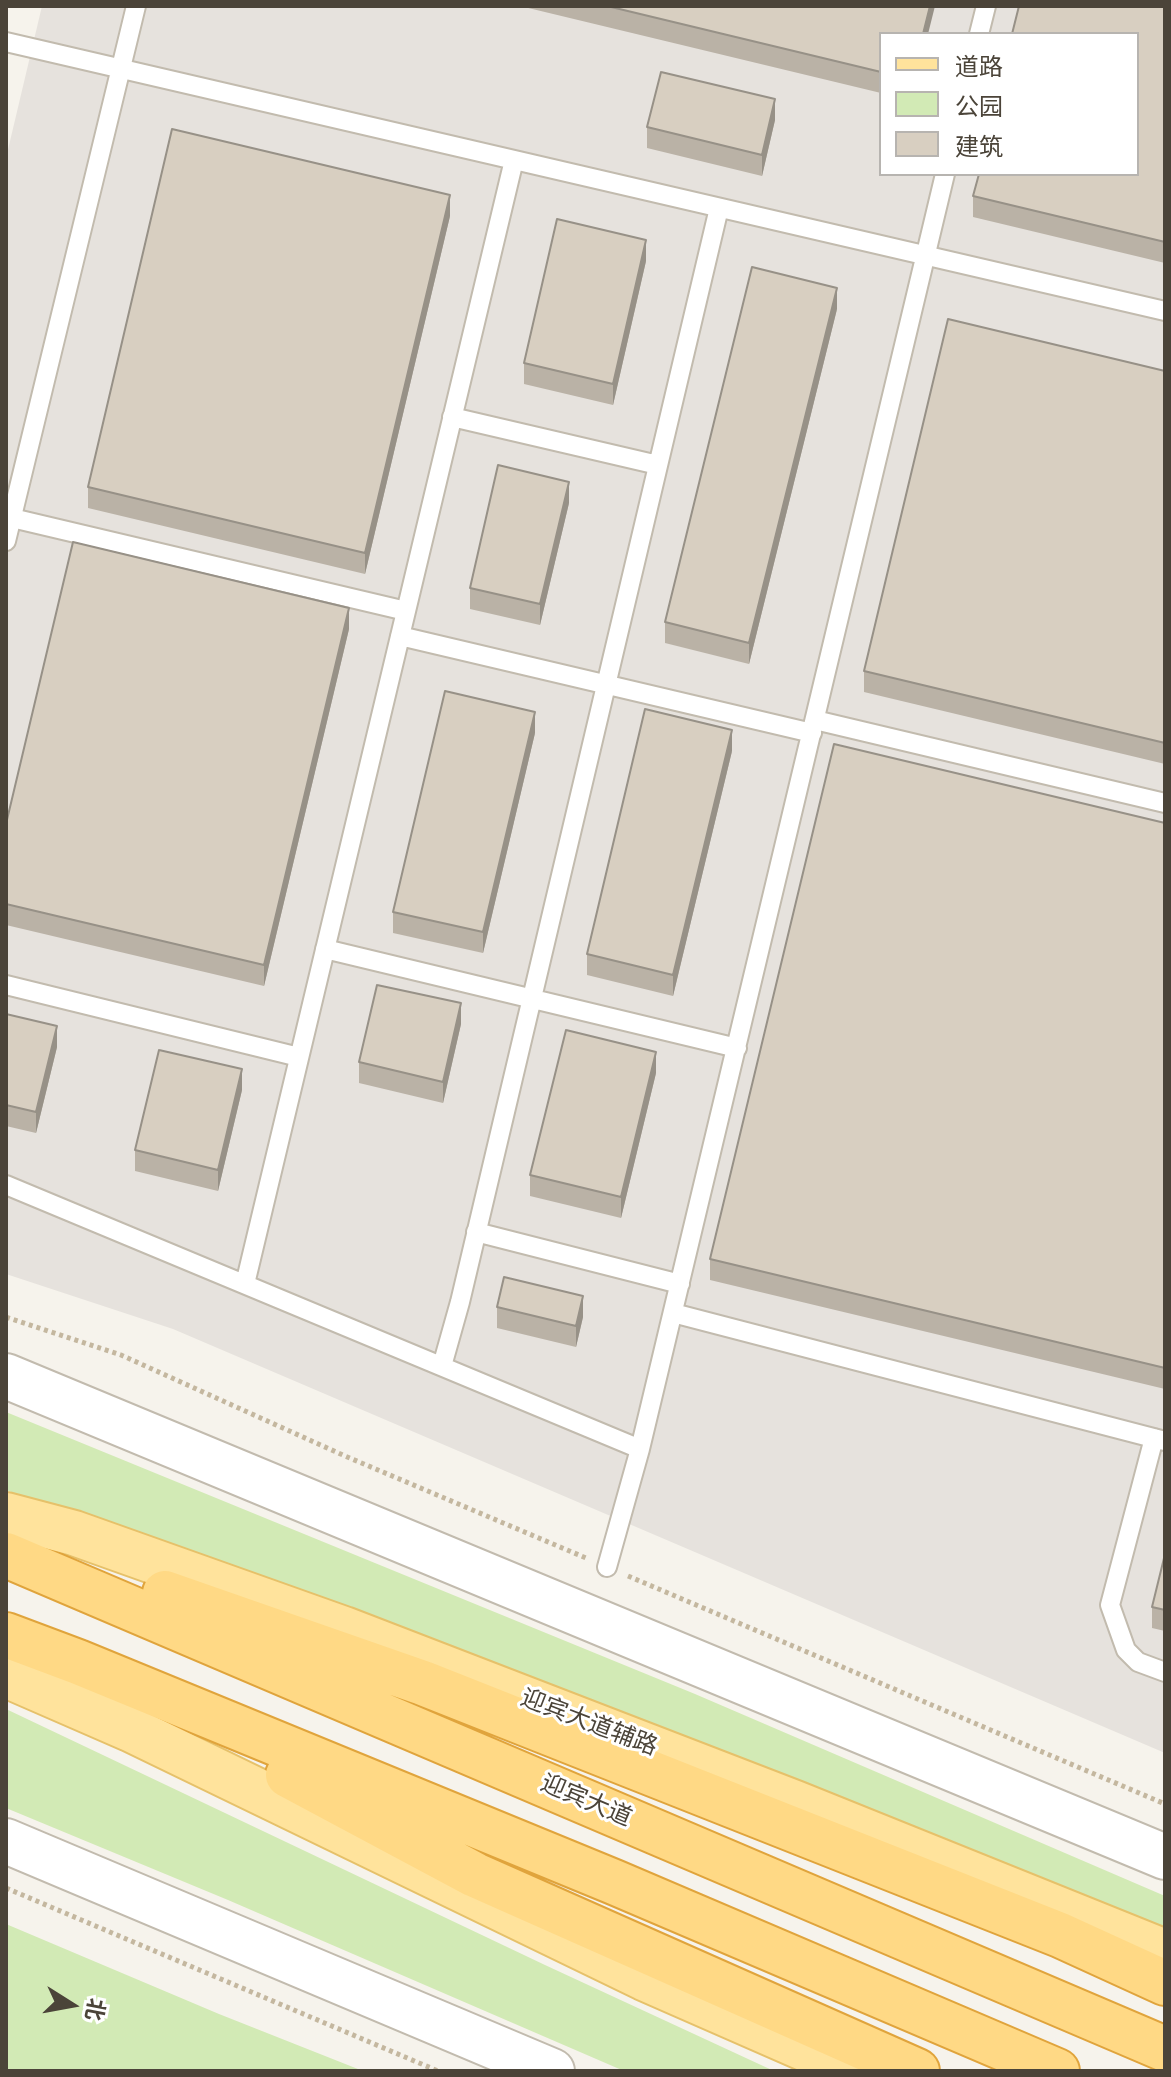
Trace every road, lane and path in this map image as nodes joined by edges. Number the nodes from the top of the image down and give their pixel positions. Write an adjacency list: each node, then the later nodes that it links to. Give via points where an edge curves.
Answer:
1 (136, 6): 5 (lane)
2 (986, 6): 3 (lane)
3 (980, 32)
4 (6, 42): 5 (lane)
5 (121, 68): 6 (lane); 13 (lane)
6 (514, 160): 8 (lane); 11 (lane)
7 (945, 176): 9 (lane)
8 (719, 208): 9 (lane); 12 (lane)
9 (926, 256): 10 (lane); 18 (lane)
10 (1165, 311)
11 (452, 417): 12 (lane); 15 (lane)
12 (658, 465): 17 (lane)
13 (12, 518): 14 (lane); 15 (lane)
14 (6, 541)
15 (406, 611): 16 (lane)
16 (400, 636): 17 (lane); 20 (lane)
17 (606, 684): 18 (lane); 22 (lane)
18 (813, 726): 19 (lane); 23 (lane)
19 (1165, 803)
20 (325, 949): 22 (lane); 24 (lane)
21 (6, 985): 24 (lane)
22 (532, 998): 23 (lane); 26 (lane)
23 (737, 1048): 28 (lane)
24 (299, 1057): 27 (lane)
25 (6, 1185): 27 (lane)
26 (476, 1232): 28 (lane); 30 (lane)
27 (245, 1284): 30 (lane)
28 (680, 1284): 29 (lane)
29 (673, 1313): 32 (lane); 33 (lane)
30 (442, 1366): 33 (lane)
31 (6, 1376): 43 (street)
32 (1160, 1439): 40 (lane, via 1110,1605 1126,1650 1138,1662)
33 (640, 1449): 37 (lane)
34 (6, 1515): 45 (main road, 迎宾大道辅路, via 74,1533 344,1629)
35 (6, 1537): 46 (highway, via 423,1683 1046,1929)
36 (6, 1555): 47 (highway, 迎宾大道)
37 (607, 1567)
38 (6, 1635): 39 (highway)
39 (78, 1662): 51 (highway, via 475,1875); 52 (highway)
40 (1165, 1672)
41 (6, 1675): 50 (main road, via 130,1729 644,1978)
42 (6, 1841): 49 (street)
43 (1165, 1857)
44 (6, 1888): 48 (path)
45 (1165, 1952)
46 (1165, 1983)
47 (1165, 2049)
48 (438, 2071)
49 (552, 2071)
50 (856, 2071)
51 (917, 2071)
52 (1057, 2071)

